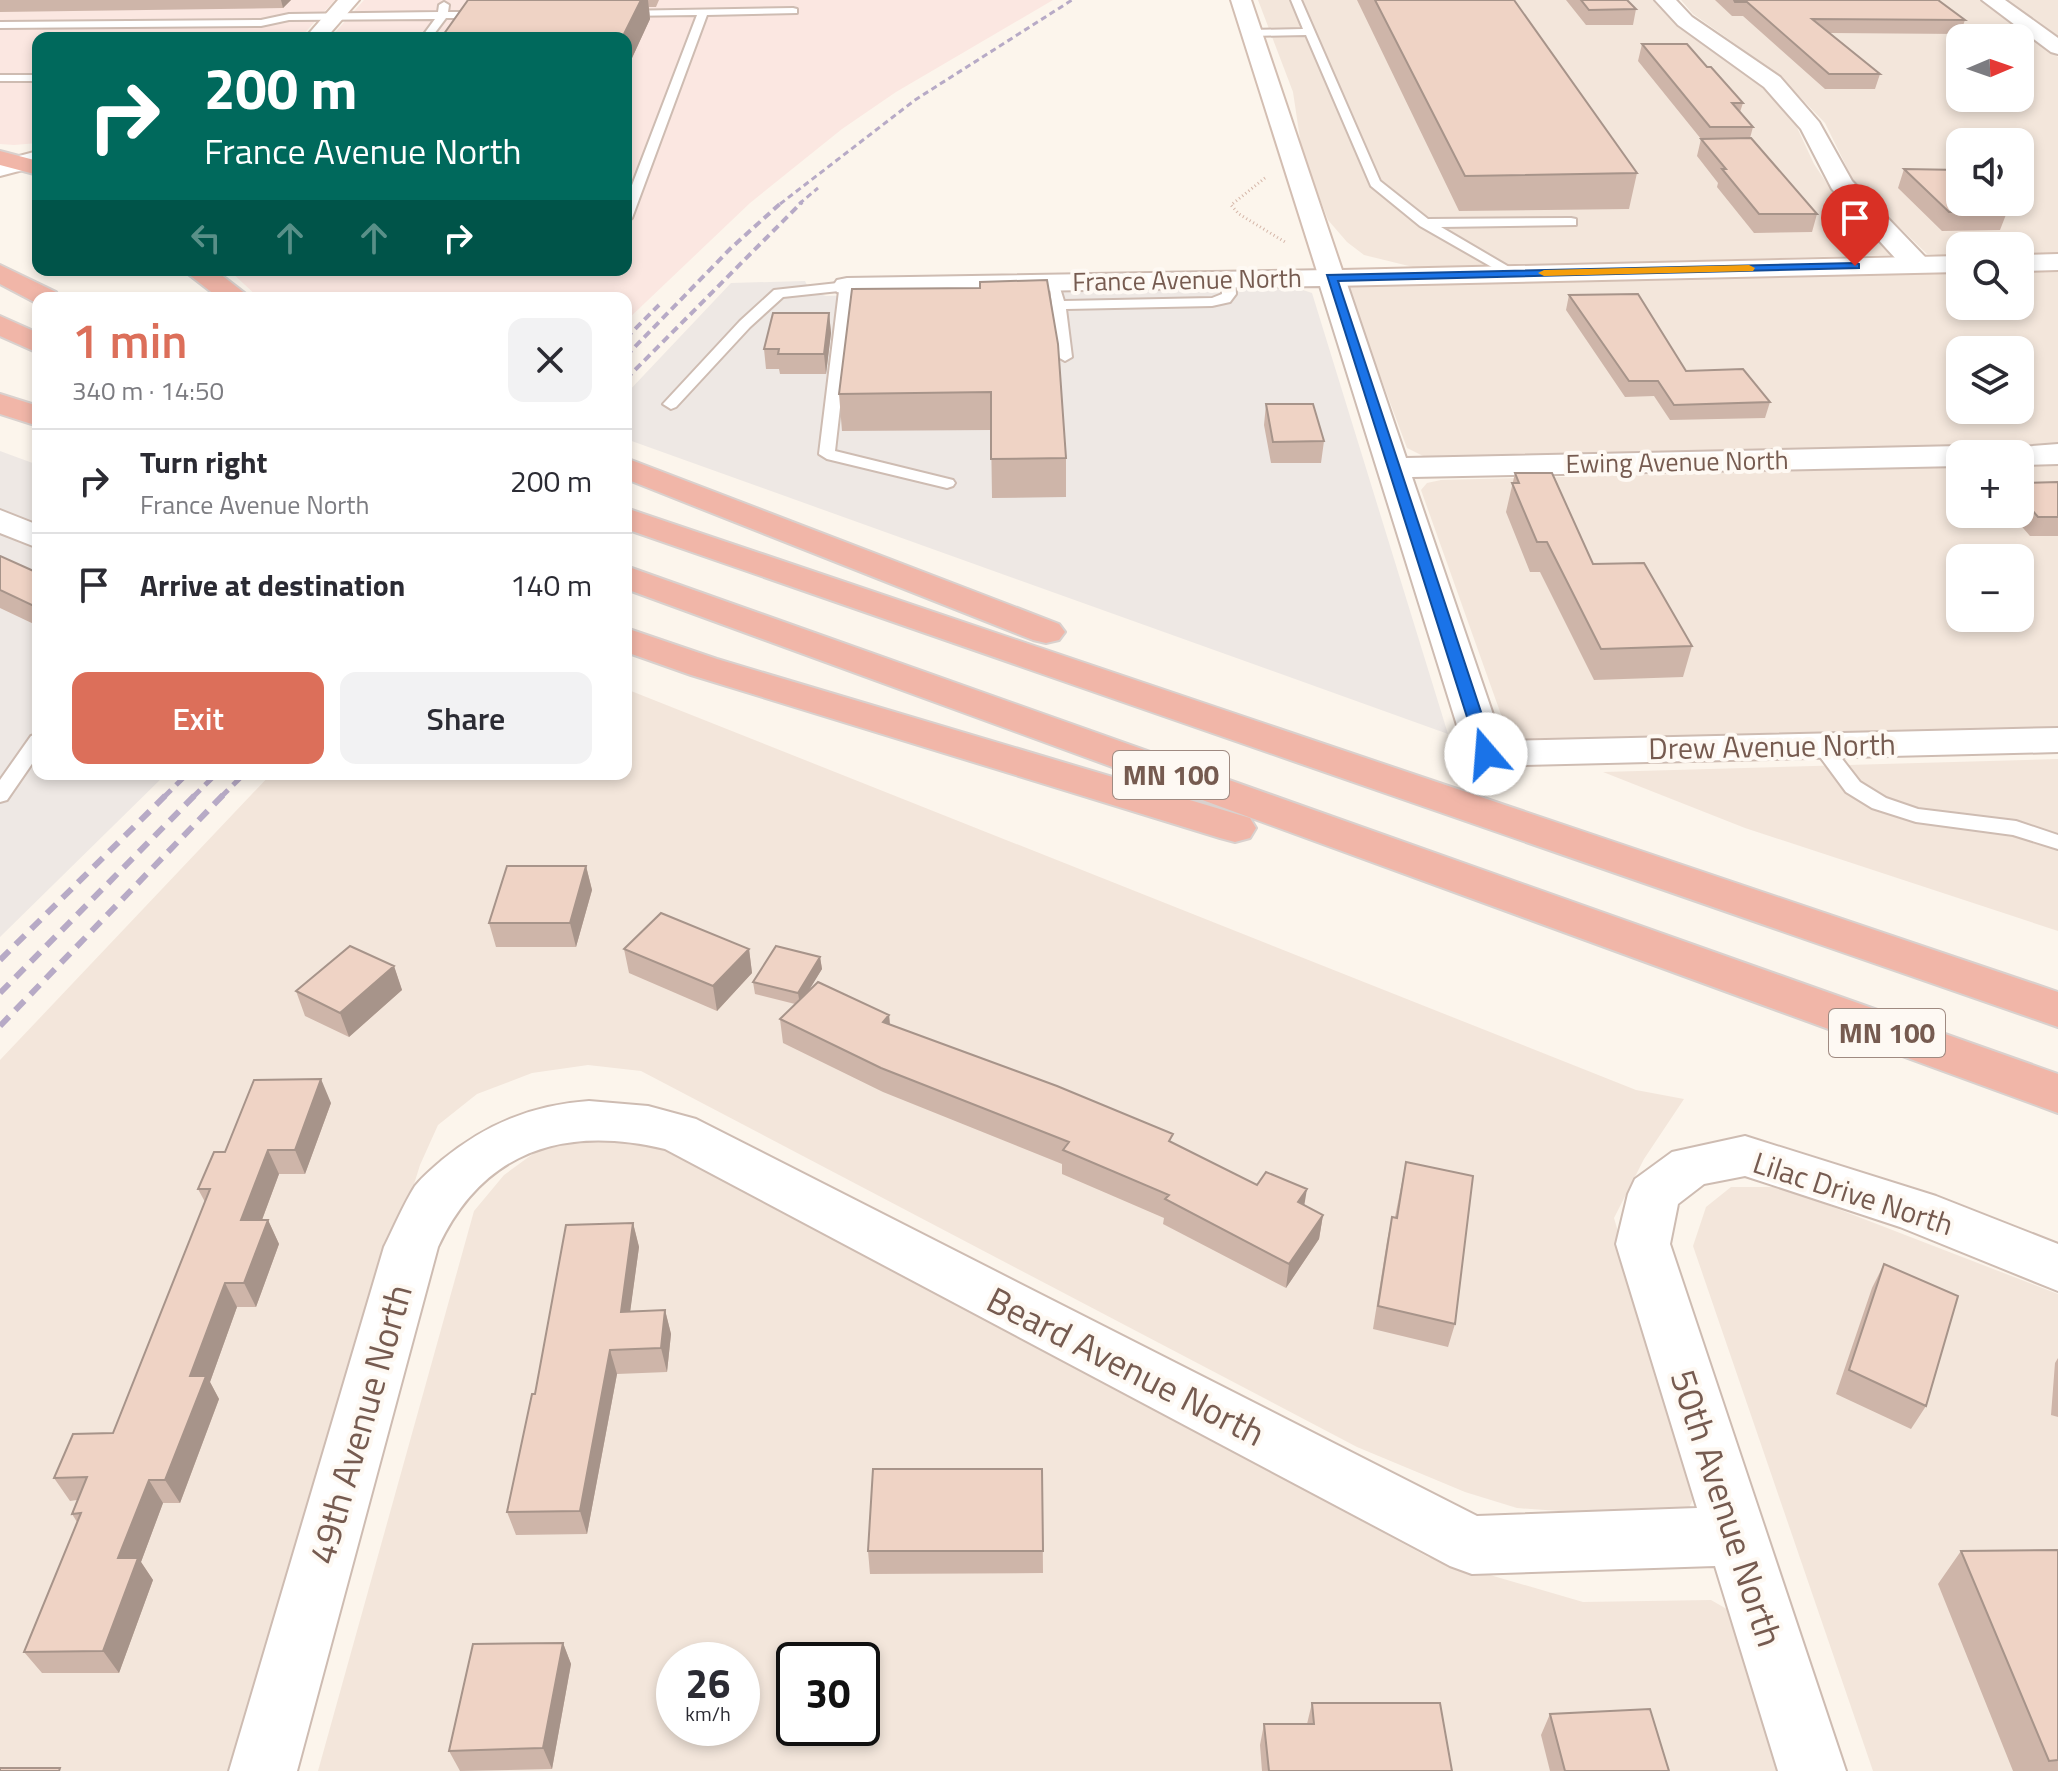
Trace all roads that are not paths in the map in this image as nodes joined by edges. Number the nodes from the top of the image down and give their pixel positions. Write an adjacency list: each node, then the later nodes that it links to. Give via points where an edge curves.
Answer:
1 (349, 0): 12 (street)
2 (444, 0): 11 (lane)
3 (1241, 0): 19 (street)
4 (1296, 0): 18 (lane)
5 (1665, 0): 31 (street, via 1685,21 1772,82 1811,127 1841,184)
6 (1992, 0): 20 (street)
7 (793, 11): 8 (lane)
8 (703, 12): 9 (lane); 25 (lane)
9 (611, 13)
10 (504, 14): 11 (lane)
11 (443, 15): 12 (lane); 17 (lane)
12 (334, 17): 13 (lane); 16 (street)
13 (261, 23): 14 (lane); 15 (lane)
14 (0, 25)
15 (253, 32)
16 (320, 32)
17 (430, 32)
18 (1310, 32): 19 (lane); 27 (lane, via 1375,183)
19 (1251, 33): 35 (street)
20 (2058, 48)
21 (0, 78): 22 (lane)
22 (32, 78)
23 (23, 166): 24 (street)
24 (0, 190)
25 (632, 208)
26 (1571, 222): 27 (lane)
27 (1425, 223): 33 (lane)
28 (2058, 262): 29 (street)
29 (2034, 263)
30 (1946, 264): 31 (street, France Avenue North)
31 (1917, 265): 33 (street, France Avenue North)
32 (0, 273): 37 (highway)
33 (1511, 274): 35 (street, France Avenue North)
34 (206, 276): 38 (highway)
35 (1331, 278): 39 (street, France Avenue North, via 1228,279 1142,292); 49 (street)
36 (847, 286): 39 (street, France Avenue North); 44 (lane, via 779,293); 51 (lane, via 851,315 827,454)
37 (35, 292)
38 (228, 292)
39 (1056, 294): 42 (lane)
40 (0, 325): 41 (highway)
41 (32, 341)
42 (1065, 357)
43 (0, 403): 45 (highway)
44 (671, 404)
45 (32, 415)
46 (2058, 454): 47 (street)
47 (2034, 455)
48 (1946, 456): 49 (street, Ewing Avenue North)
49 (1394, 468): 59 (street, Drew Avenue North, via 1486,754)
50 (632, 470): 57 (highway, via 1144,670)
51 (947, 483)
52 (632, 520): 57 (highway, MN 100)
53 (2, 524): 54 (street)
54 (32, 536)
55 (632, 579): 63 (highway, MN 100)
56 (632, 641): 63 (highway)
57 (1253, 732): 64 (highway, MN 100)
58 (2058, 740): 59 (street, Drew Avenue North)
59 (1822, 746): 62 (lane, via 1853,787 1879,803 1916,815 2016,828)
60 (32, 749): 61 (lane)
61 (0, 795)
62 (2058, 842)
63 (1716, 972): 65 (highway, MN 100)
64 (2058, 1010)
65 (2058, 1094)
66 (532, 1127): 69 (street, Beard Avenue North, via 583,1119 635,1121 678,1133 1472,1545); 70 (street, 49th Avenue North, via 480,1155 436,1198 411,1247)
67 (1643, 1244): 68 (street, Lilac Drive North, via 1654,1194 1690,1166 1745,1156 1917,1211); 69 (street, 50th Avenue North)
68 (2058, 1268)
69 (1736, 1536): 71 (street, 50th Avenue North)
70 (263, 1771)
71 (1812, 1771)

